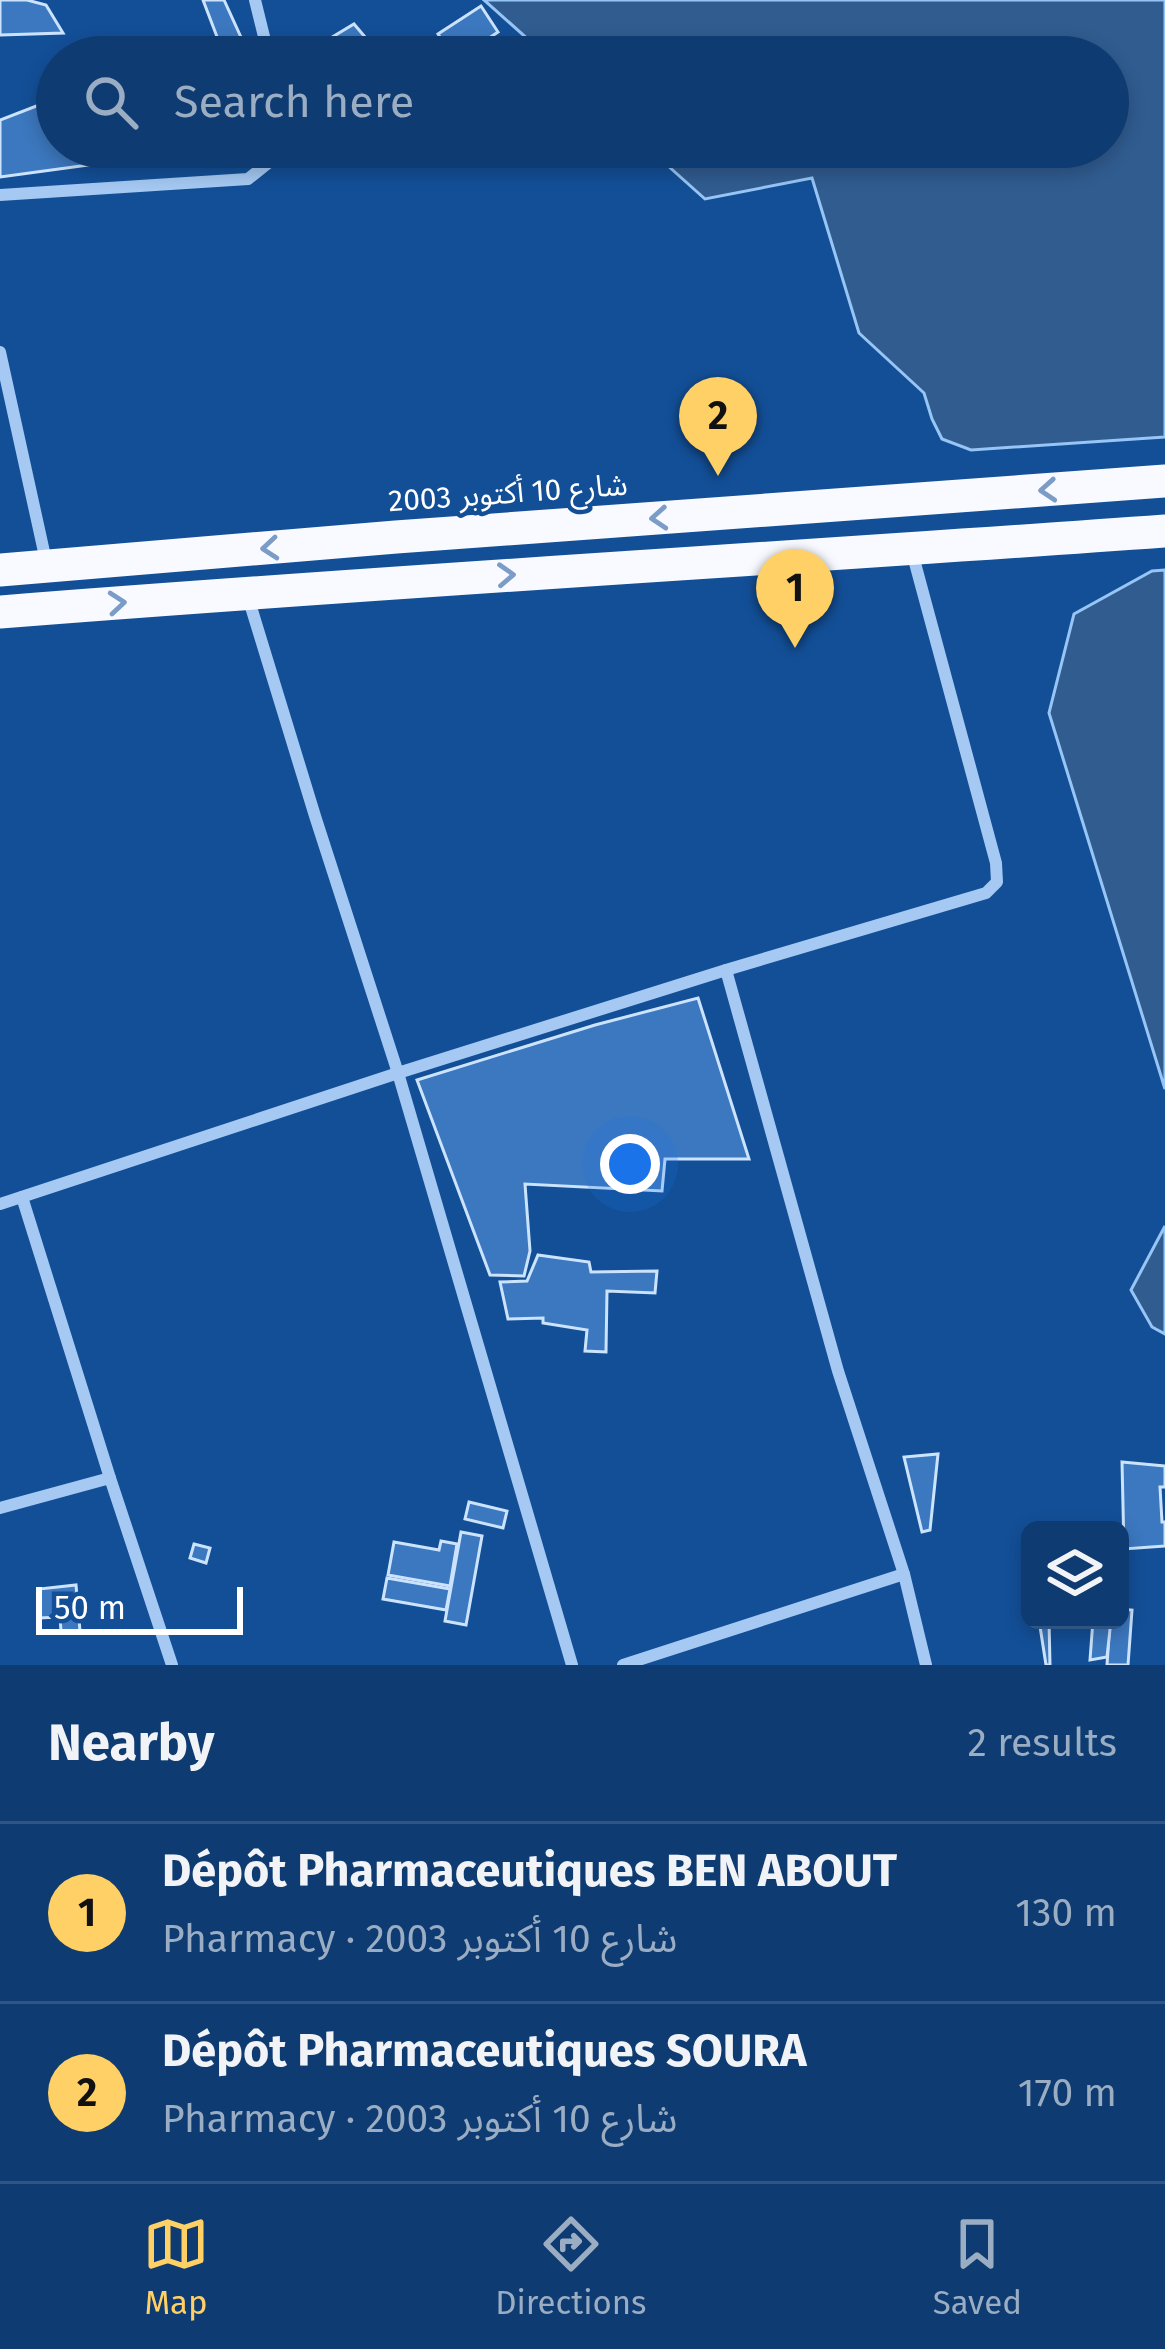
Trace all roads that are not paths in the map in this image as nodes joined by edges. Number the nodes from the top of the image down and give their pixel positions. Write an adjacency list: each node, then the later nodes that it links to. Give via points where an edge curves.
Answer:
1 (255, 0): 2 (street)
2 (264, 36)
3 (262, 168): 4 (street, via 248,179)
4 (0, 196)
5 (0, 352): 9 (street)
6 (1165, 482): 9 (highway, شارع 10 أكتوبر 2003, one-way to 9)
7 (1165, 531): 8 (highway)
8 (911, 550): 11 (highway, one-way to 8); 13 (street, via 997,882 986,893)
9 (47, 567): 10 (highway, شارع 10 أكتوبر 2003)
10 (0, 570)
11 (247, 592): 12 (highway, one-way to 11); 14 (street)
12 (0, 612)
13 (726, 970): 14 (street); 19 (street)
14 (398, 1073): 15 (street); 21 (street)
15 (22, 1197): 16 (street); 17 (street)
16 (0, 1204)
17 (110, 1478): 18 (street); 20 (street)
18 (0, 1508)
19 (904, 1574): 22 (street); 23 (street)
20 (172, 1665)
21 (572, 1665)
22 (623, 1665)
23 (926, 1665)

